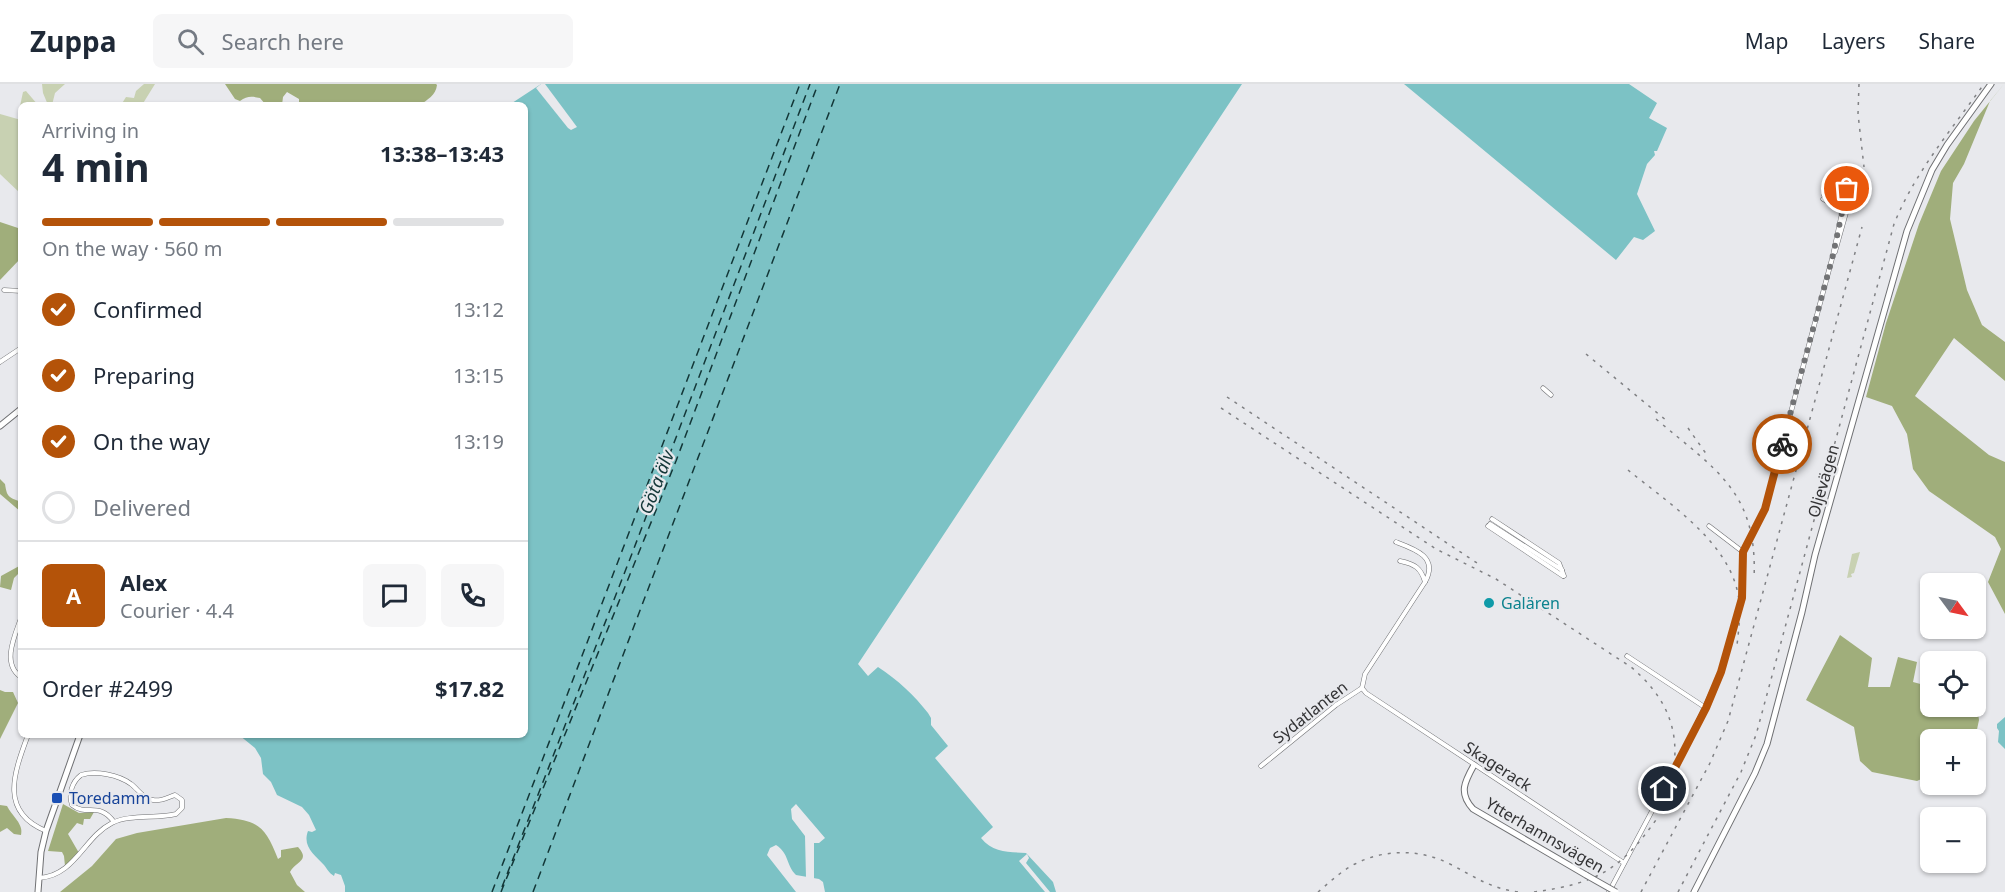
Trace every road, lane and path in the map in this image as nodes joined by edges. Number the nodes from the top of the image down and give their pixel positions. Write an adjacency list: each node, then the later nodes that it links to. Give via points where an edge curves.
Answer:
1 (1991, 84): 37 (street, Oljevägen, via 1932,170 1907,231 1815,555 1767,744)
2 (1853, 188): 5 (street)
3 (1847, 189): 5 (street)
4 (1823, 197): 5 (street)
5 (1845, 210): 17 (street, via 1765,509)
6 (4, 290): 7 (street)
7 (18, 291)
8 (18, 350): 9 (street)
9 (0, 362)
10 (1543, 388): 11 (street)
11 (1551, 395)
12 (18, 411): 13 (street)
13 (0, 426)
14 (1490, 523): 19 (street)
15 (1709, 526): 17 (street)
16 (1396, 542): 20 (street, via 1416,549 1426,560 1430,570)
17 (1743, 552): 25 (street, via 1738,614)
18 (1401, 561): 20 (street, via 1419,568)
19 (1562, 570)
20 (1425, 582): 24 (street, Sydatlanten, via 1365,674)
21 (18, 630): 23 (street, via 11,657)
22 (1627, 656): 25 (street)
23 (18, 674)
24 (1362, 688): 28 (street, Skagerack); 29 (street, Sydatlanten)
25 (1706, 708): 32 (street)
26 (27, 738): 31 (street, via 12,778 14,808 27,823)
27 (79, 738): 31 (street)
28 (1474, 765): 32 (street, Skagerack); 36 (street, Ytterhamnsvägen, bridge, via 1463,791 1473,809)
29 (1261, 766)
30 (114, 822): 30 (street, via 176,814 182,808 182,800 175,795 152,800 118,778 81,775 72,785 72,805 79,810 104,811); 33 (street, via 99,831 60,872)
31 (46, 831): 33 (street)
32 (1624, 862): 35 (street)
33 (39, 878): 34 (street)
34 (38, 892)
35 (1609, 892)
36 (1616, 892)
37 (1694, 892)

